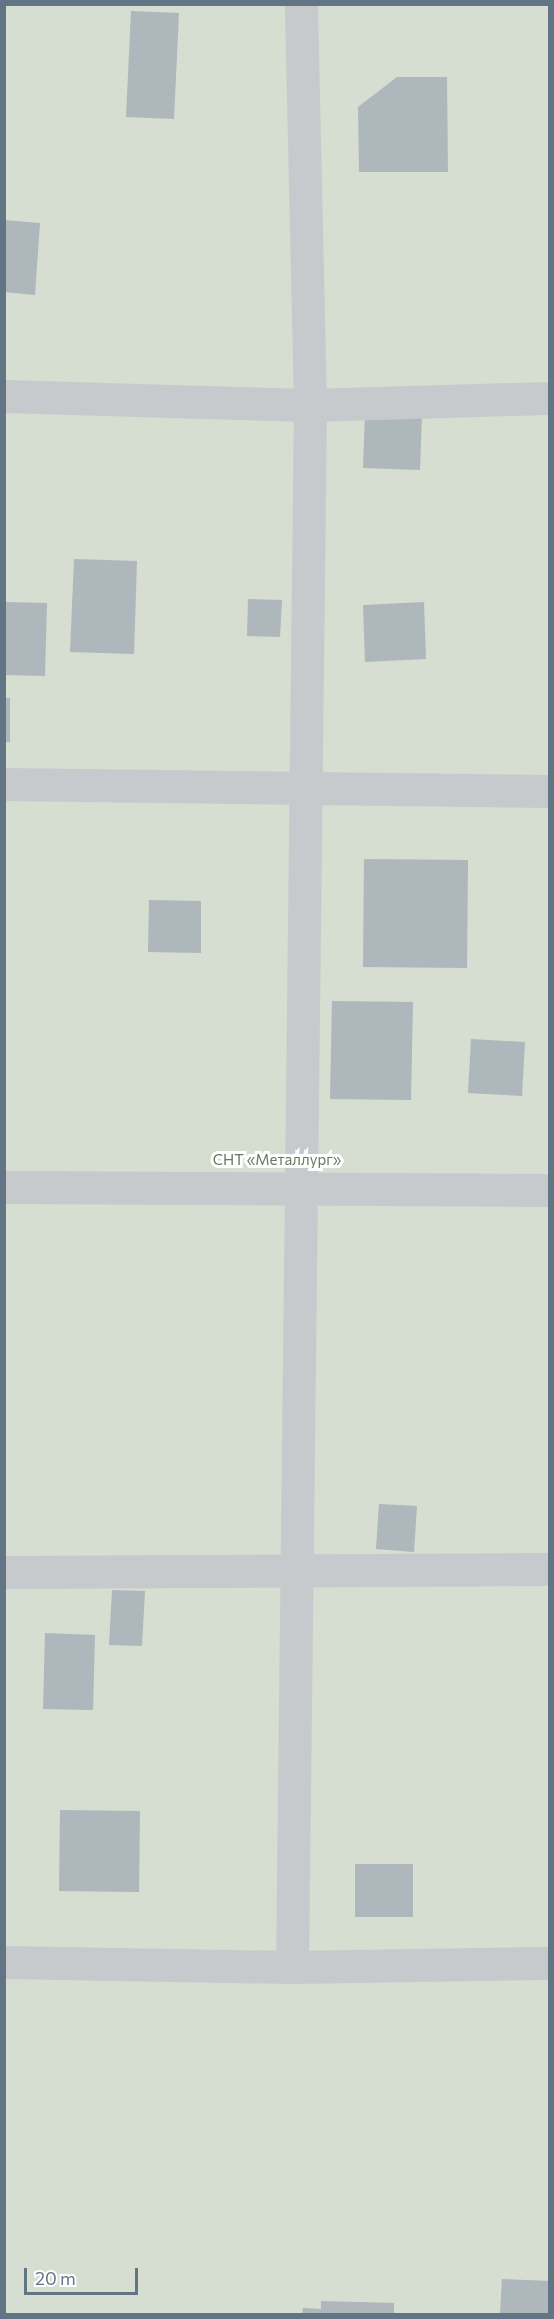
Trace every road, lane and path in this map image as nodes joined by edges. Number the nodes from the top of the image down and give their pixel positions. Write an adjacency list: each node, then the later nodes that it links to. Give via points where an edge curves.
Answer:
1 (301, 4): 4 (street)
2 (4, 396): 4 (street)
3 (549, 398): 4 (street)
4 (310, 405): 6 (street)
5 (4, 784): 6 (street)
6 (306, 790): 7 (street); 9 (street)
7 (549, 791)
8 (4, 1186): 9 (street)
9 (302, 1188): 10 (street); 13 (street)
10 (549, 1190)
11 (549, 1569): 13 (street)
12 (4, 1572): 13 (street)
13 (297, 1572): 16 (street)
14 (4, 1962): 16 (street)
15 (549, 1963): 16 (street)
16 (292, 1966)

